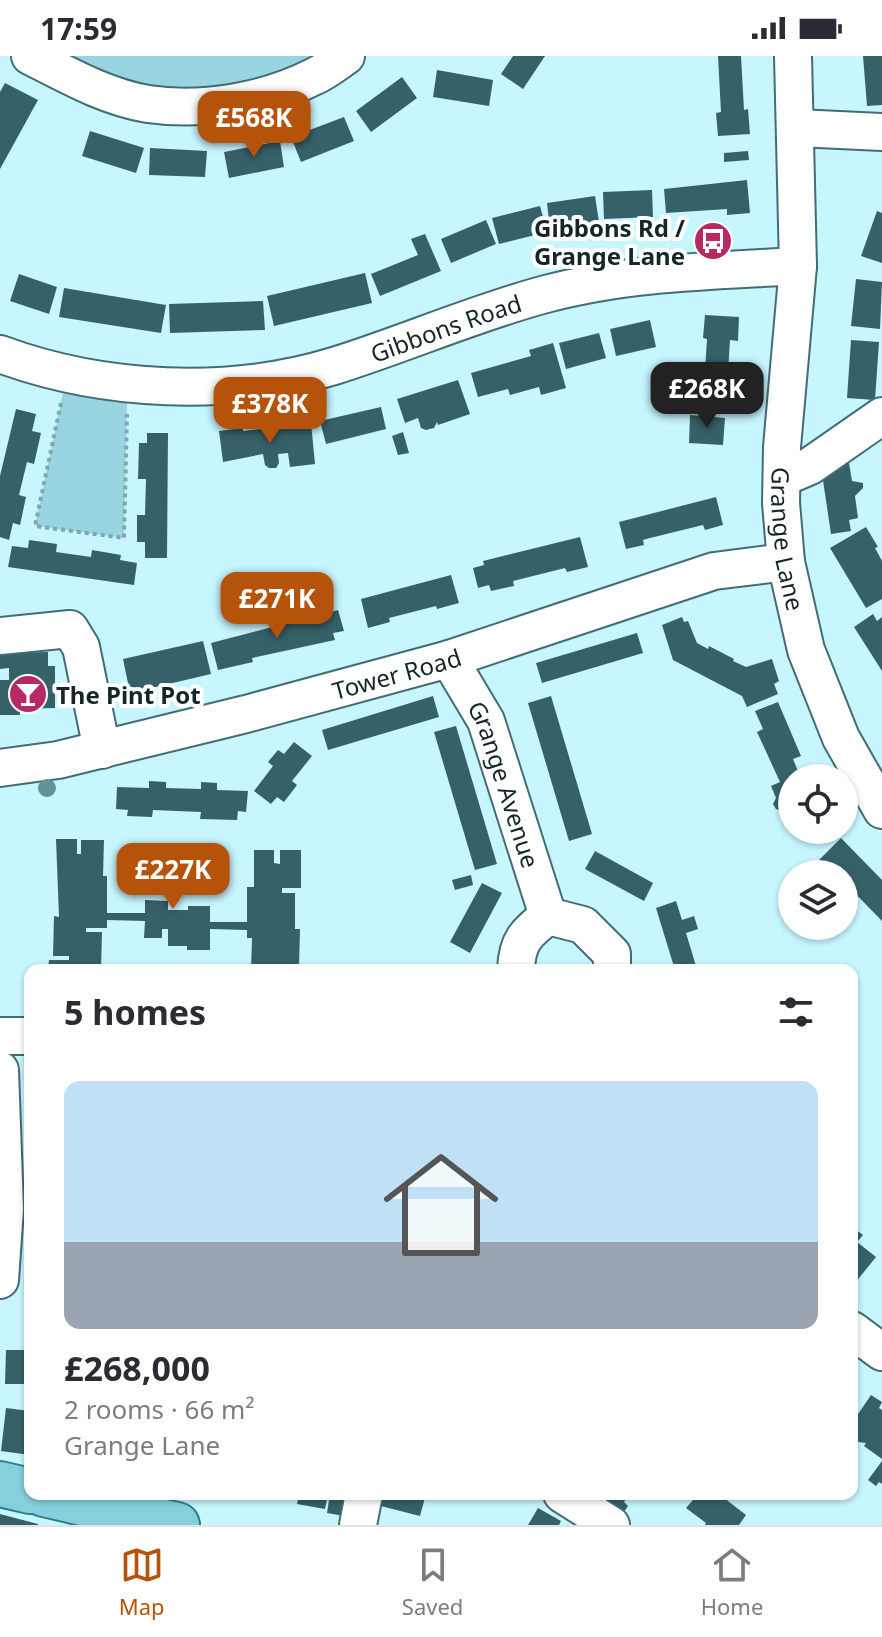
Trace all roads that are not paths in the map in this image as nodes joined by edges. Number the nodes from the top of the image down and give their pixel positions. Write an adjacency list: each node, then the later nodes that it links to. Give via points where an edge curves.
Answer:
1 (30, 56): 2 (street, via 89,85 147,103 199,106 254,98 315,76)
2 (346, 56)
3 (793, 56): 4 (street, Grange Lane)
4 (797, 128): 5 (street); 6 (street, Grange Lane)
5 (882, 132)
6 (798, 266): 7 (street, Gibbons Road, via 609,280 477,316 344,363 295,376 219,385 127,382 67,373); 9 (street, Grange Lane)
7 (0, 354)
8 (882, 416): 9 (street, via 810,466)
9 (782, 478): 10 (street, Grange Lane)
10 (786, 562): 12 (street, Tower Road, via 714,571); 16 (street, Grange Lane, via 806,650 841,738)
11 (0, 636): 13 (street, via 70,629 81,647)
12 (449, 659): 13 (street, Tower Road); 17 (street, Grange Avenue, via 486,721)
13 (102, 750): 14 (street, Tower Road)
14 (0, 768): 15 (street)
15 (0, 796)
16 (882, 810)
17 (548, 916): 18 (street, via 528,931); 19 (street, via 583,925 612,954)
18 (516, 964)
19 (612, 964)
20 (0, 1036): 21 (street)
21 (24, 1036)
22 (0, 1070): 23 (street, via 5,1209)
23 (0, 1280)
24 (858, 1334): 25 (street)
25 (882, 1352)
26 (0, 1484): 27 (main road)
27 (24, 1490)
28 (70, 1500): 31 (main road)
29 (363, 1500): 32 (street)
30 (571, 1500): 33 (street)
31 (177, 1525)
32 (358, 1525)
33 (611, 1525)

